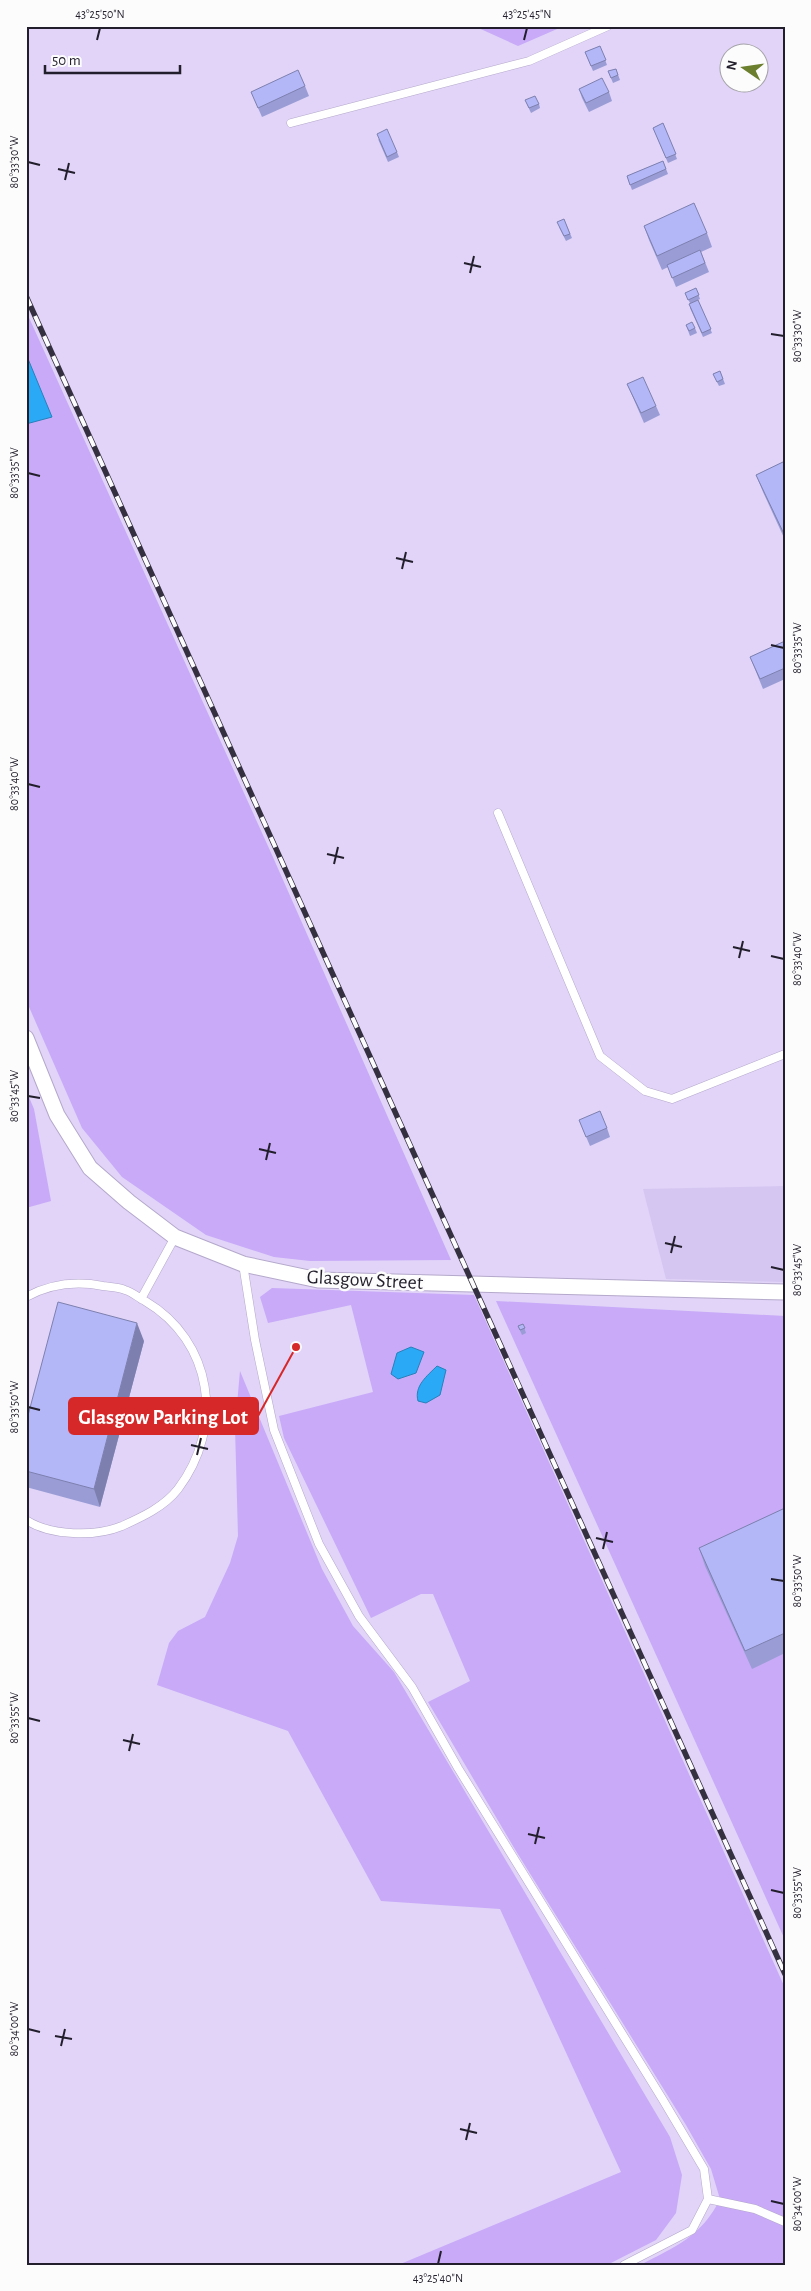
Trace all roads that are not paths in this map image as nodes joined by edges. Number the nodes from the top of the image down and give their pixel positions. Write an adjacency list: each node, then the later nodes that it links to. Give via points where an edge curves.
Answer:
1 (608, 26): 2 (lane, via 529,61)
2 (290, 123)
3 (498, 813): 5 (lane, via 600,1056 645,1091 672,1099)
4 (26, 1038): 6 (street, Glasgow Street, via 57,1115 90,1168 128,1202)
5 (785, 1054)
6 (176, 1237): 7 (street, Glasgow Street); 10 (lane)
7 (242, 1264): 8 (street, Glasgow Street, via 318,1280); 12 (lane, via 274,1430 319,1544 359,1616 412,1688 458,1768 664,2100 704,2169)
8 (785, 1292)
9 (26, 1297): 10 (lane, via 41,1289 83,1282 126,1290)
10 (141, 1299): 11 (lane, via 163,1312 188,1342 204,1378 207,1418 198,1456 177,1490 148,1515 111,1530 72,1534)
11 (26, 1520)
12 (708, 2199): 13 (lane, via 755,2209); 14 (lane, via 692,2230)
13 (785, 2222)
14 (624, 2265)

